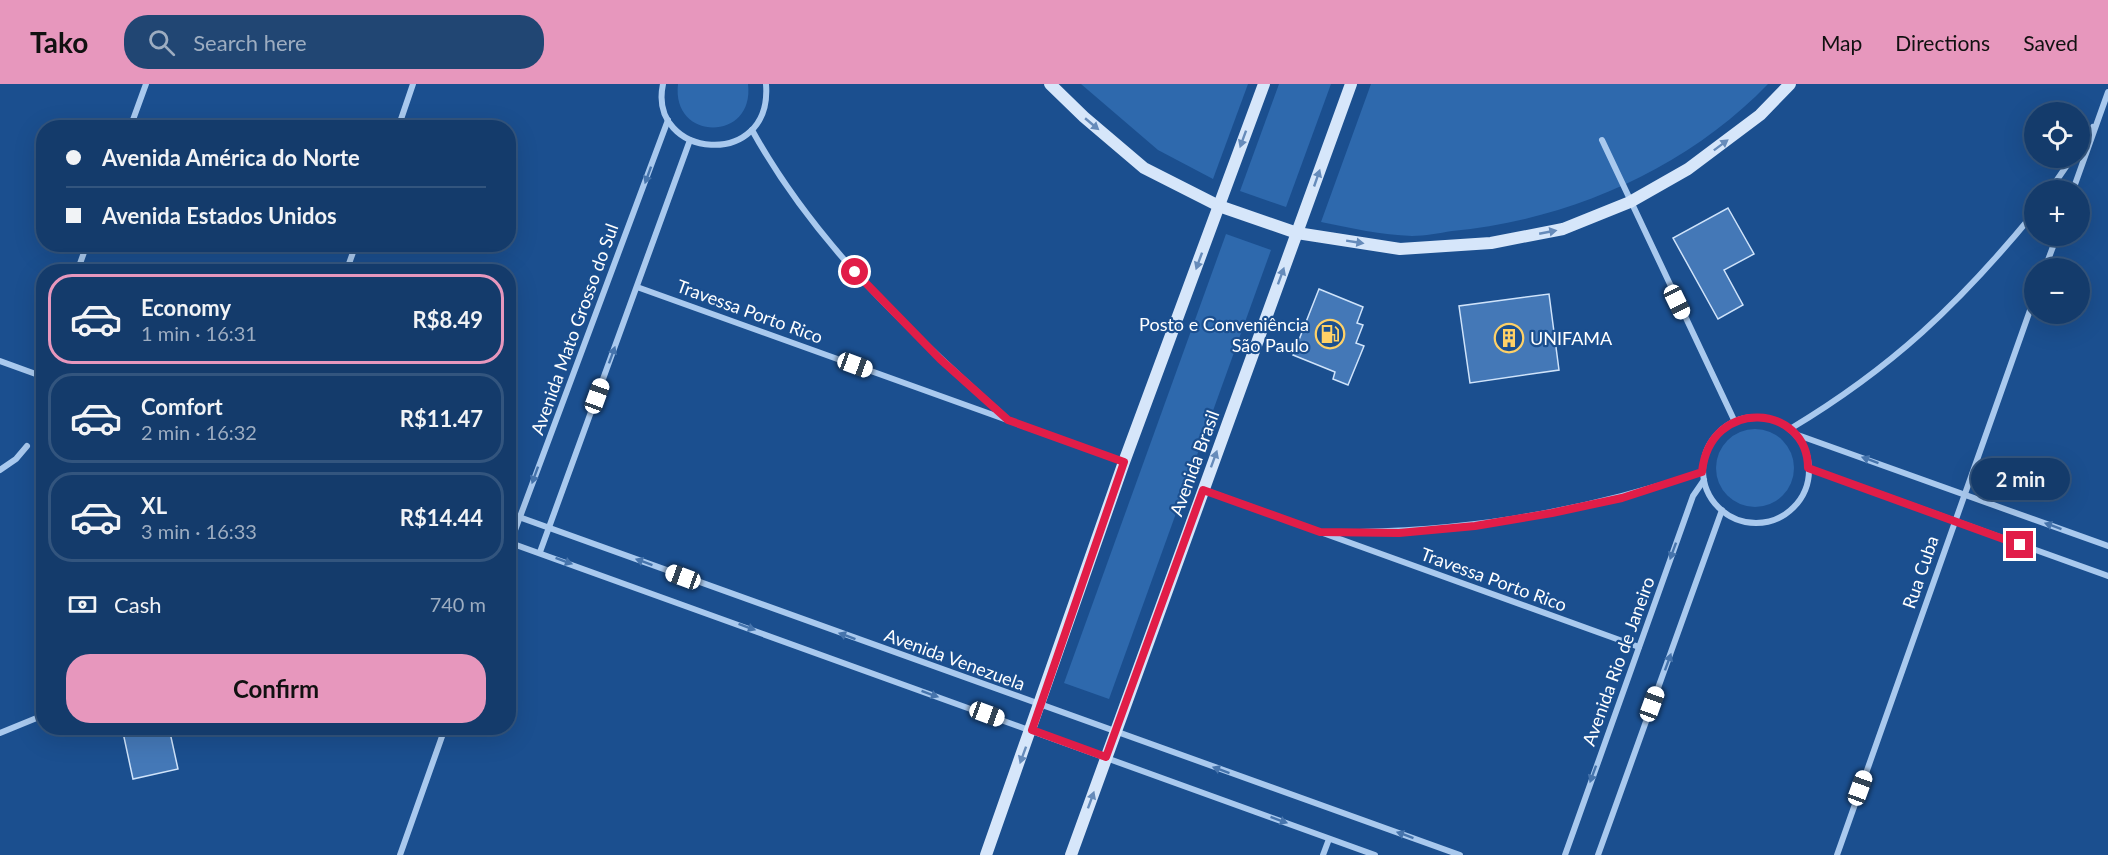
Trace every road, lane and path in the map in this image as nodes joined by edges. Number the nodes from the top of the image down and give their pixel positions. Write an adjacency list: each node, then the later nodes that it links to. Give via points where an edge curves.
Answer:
1 (146, 84): 11 (street)
2 (414, 84): 12 (street)
3 (663, 84): 13 (street, via 663,106)
4 (766, 84): 14 (street, via 766,101)
5 (1050, 84): 20 (street, one-way to 20, via 1144,168)
6 (1264, 84): 20 (street, one-way to 20)
7 (1351, 84): 22 (street, Avenida Brasil, one-way to 7)
8 (1790, 84): 19 (street, one-way to 8, via 1688,169 1760,115)
9 (2108, 92): 10 (street)
10 (2098, 119): 15 (street); 18 (street)
11 (133, 120)
12 (401, 120)
13 (668, 120): 16 (street); 40 (street, Avenida Mato Grosso do Sul, one-way to 40)
14 (752, 130): 16 (street, via 726,145 711,146); 27 (street, via 797,204 826,241 940,359)
15 (2090, 131)
16 (690, 140): 23 (street)
17 (1602, 140): 19 (street)
18 (2077, 180)
19 (1630, 202): 22 (street, one-way to 19, via 1400,249 1491,243 1563,229); 28 (street)
20 (1219, 206): 22 (street); 31 (street, one-way to 31)
21 (2024, 225): 29 (street, via 1946,312 1891,360)
22 (1297, 233): 36 (street, Avenida Brasil, one-way to 22)
23 (637, 286): 27 (street, Travessa Porto Rico); 43 (street, one-way to 23)
24 (2025, 324): 37 (street, Rua Cuba)
25 (0, 361): 26 (street)
26 (36, 374)
27 (1008, 420): 31 (street, Travessa Porto Rico)
28 (1735, 422): 29 (street, via 1756,417 1774,420); 34 (street, via 1722,429 1710,443)
29 (1792, 431): 32 (street, via 1802,443); 37 (street, one-way to 29)
30 (27, 446): 33 (street)
31 (1124, 462): 50 (street)
32 (1808, 468): 38 (street, via 1803,494 1782,516 1750,523 1729,517); 41 (street)
33 (0, 470)
34 (1702, 472): 35 (street); 44 (street, via 1622,498 1475,526 1399,533)
35 (1704, 480): 38 (street, via 1707,492); 49 (street, Avenida Rio de Janeiro, one-way to 49, via 1693,496)
36 (1203, 490): 44 (street, Travessa Porto Rico); 53 (street, Avenida Brasil)
37 (1964, 494): 41 (street, Rua Cuba); 45 (street, one-way to 37)
38 (1722, 510): 65 (street, one-way to 38)
39 (516, 516): 40 (street, Avenida Venezuela)
40 (520, 517): 42 (street, Avenida Mato Grosso do Sul); 43 (street, Avenida Venezuela)
41 (1954, 521): 48 (street); 66 (street, Rua Cuba)
42 (516, 527)
43 (549, 528): 47 (street); 50 (street, Avenida Venezuela, one-way to 43)
44 (1320, 532): 49 (street, Travessa Porto Rico)
45 (2108, 546)
46 (516, 547): 47 (street)
47 (540, 552): 52 (street, one-way to 52)
48 (2108, 576)
49 (1639, 647): 64 (street, Avenida Rio de Janeiro, one-way to 64)
50 (1040, 706): 52 (street); 53 (street, Avenida Venezuela)
51 (36, 718): 54 (street)
52 (1032, 730): 56 (street); 59 (street, one-way to 59)
53 (1115, 732): 56 (street, Avenida Brasil); 63 (street, Avenida Venezuela, one-way to 53)
54 (0, 733)
55 (443, 735): 58 (street)
56 (1106, 757): 57 (street, one-way to 57); 60 (street, Avenida Brasil, one-way to 56)
57 (1329, 838): 61 (street); 62 (street)
58 (400, 855)
59 (986, 855)
60 (1071, 855)
61 (1323, 855)
62 (1375, 855)
63 (1460, 855)
64 (1565, 855)
65 (1598, 855)
66 (1836, 855)

